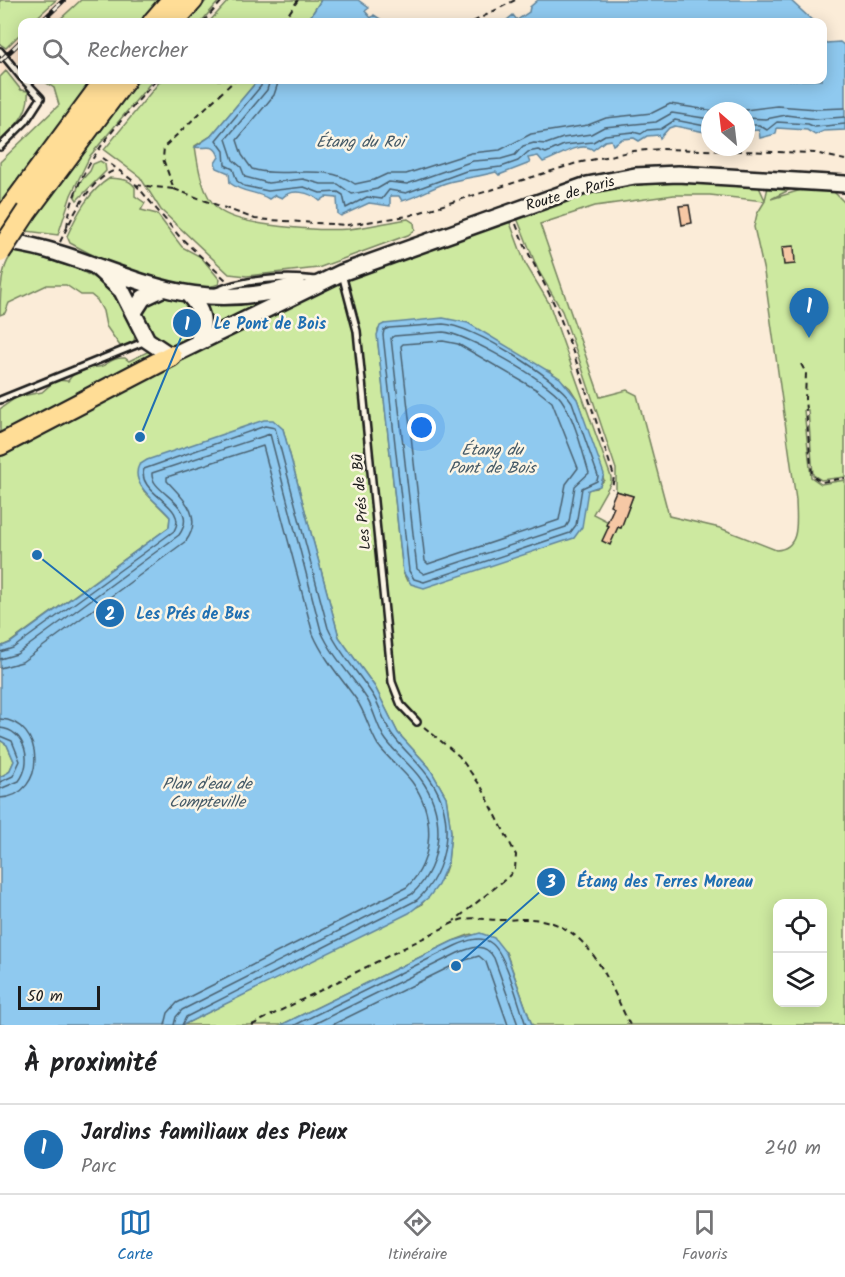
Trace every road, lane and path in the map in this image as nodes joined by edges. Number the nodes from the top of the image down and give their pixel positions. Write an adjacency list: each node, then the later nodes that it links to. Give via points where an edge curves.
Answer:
1 (172, 0): 6 (highway)
2 (193, 0): 7 (highway)
3 (224, 0): 8 (path)
4 (298, 0): 9 (path)
5 (515, 0): 10 (path)
6 (156, 18)
7 (177, 18)
8 (207, 18)
9 (286, 18)
10 (481, 18)
11 (0, 51): 12 (lane)
12 (18, 73)
13 (28, 84): 18 (lane, via 41,98 26,121)
14 (102, 84): 26 (highway)
15 (122, 84): 26 (highway)
16 (153, 84): 21 (path, via 85,170 73,195 67,227 89,193)
17 (231, 84): 24 (path, via 164,147 163,159)
18 (0, 147)
19 (102, 158): 21 (path)
20 (845, 160): 24 (path, via 791,152 633,151 577,163 408,216 347,225 255,219)
21 (116, 170): 23 (path)
22 (845, 184): 25 (street, Route de Paris, via 655,174 587,185)
23 (136, 185): 24 (path); 32 (path, via 179,236)
24 (174, 189)
25 (511, 211): 30 (street, Route de Paris); 43 (path, via 570,347 615,476)
26 (11, 214): 28 (highway, bridge)
27 (0, 241): 29 (street, Route de Paris, via 40,247)
28 (0, 252)
29 (95, 266): 33 (street, Route de Paris); 35 (street, via 119,286)
30 (341, 273): 31 (street, Route de Paris); 37 (street, Route de Paris); 44 (lane, Les Prés de Bû, via 357,331 390,674 398,700)
31 (316, 280): 32 (lane, via 291,278); 34 (street, Route de Paris, via 250,297)
32 (233, 286): 34 (lane)
33 (162, 289): 34 (street, Route de Paris); 35 (street, via 143,298)
34 (195, 296): 37 (street, via 203,316)
35 (134, 312): 36 (street)
36 (147, 340): 38 (street); 40 (lane)
37 (198, 342): 38 (street, Route de Paris)
38 (171, 356): 41 (highway)
39 (801, 364): 42 (path, via 806,373 812,476 822,482)
40 (0, 400)
41 (0, 445)
42 (845, 478)
43 (612, 489)
44 (417, 722): 45 (path, via 468,766 506,833 517,861 508,877)
45 (448, 926): 46 (path, via 466,918 528,919 566,929 592,951); 47 (path)
46 (629, 1024)
47 (252, 1025)

